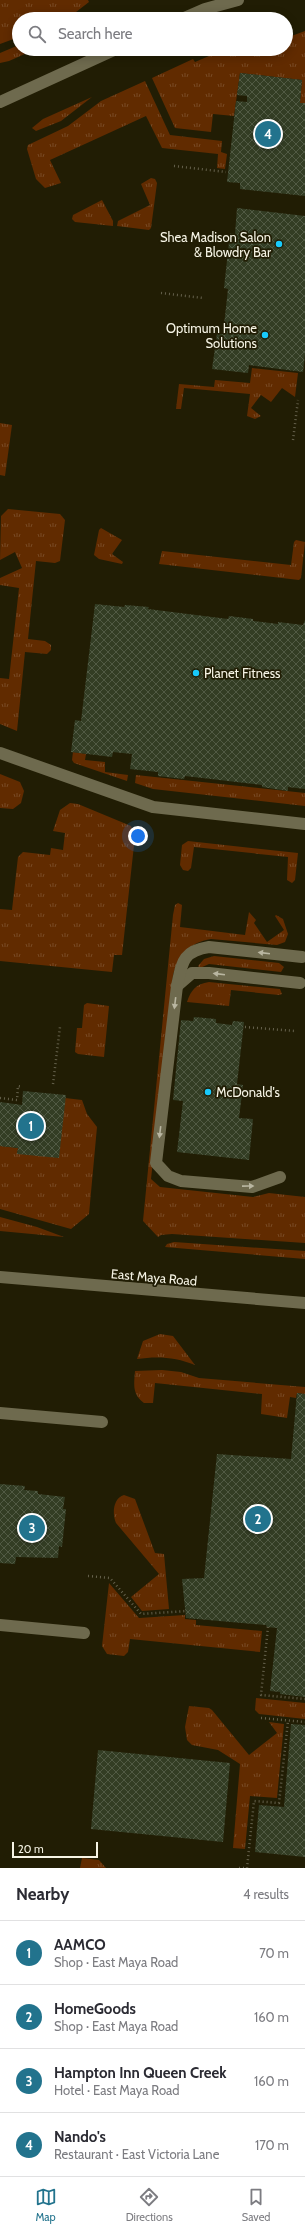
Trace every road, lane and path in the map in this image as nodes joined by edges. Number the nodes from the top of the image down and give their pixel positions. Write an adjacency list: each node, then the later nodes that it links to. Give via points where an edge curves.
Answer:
1 (238, 0): 2 (street)
2 (197, 12)
3 (101, 56): 4 (street)
4 (0, 102)
5 (174, 166): 6 (path)
6 (226, 172)
7 (161, 293): 8 (path)
8 (203, 298)
9 (298, 400): 10 (path)
10 (293, 440)
11 (0, 753): 12 (street, via 153,807)
12 (305, 824)
13 (302, 957): 15 (street, one-way to 15, via 209,947 196,949 182,960)
14 (300, 983): 15 (street, one-way to 15, via 209,972 192,973)
15 (177, 986): 22 (street, one-way to 22, via 156,1163 168,1176 181,1181 252,1187)
16 (60, 1026): 19 (path)
17 (245, 1027): 18 (path)
18 (294, 1032)
19 (53, 1084)
20 (22, 1087): 21 (path, via 18,1086 17,1100)
21 (0, 1098)
22 (280, 1177)
23 (0, 1277): 24 (street, East Maya Road)
24 (305, 1303)
25 (0, 1413): 26 (street)
26 (102, 1422)
27 (88, 1576): 28 (path, via 110,1578 141,1614)
28 (186, 1611)
29 (0, 1625): 31 (street)
30 (268, 1627): 32 (path, via 261,1695)
31 (84, 1633)
32 (305, 1699)
33 (261, 1718): 34 (path)
34 (288, 1721): 35 (path); 37 (path, via 279,1803 254,1801)
35 (305, 1722)
36 (239, 1868): 37 (path)
37 (247, 1868)

